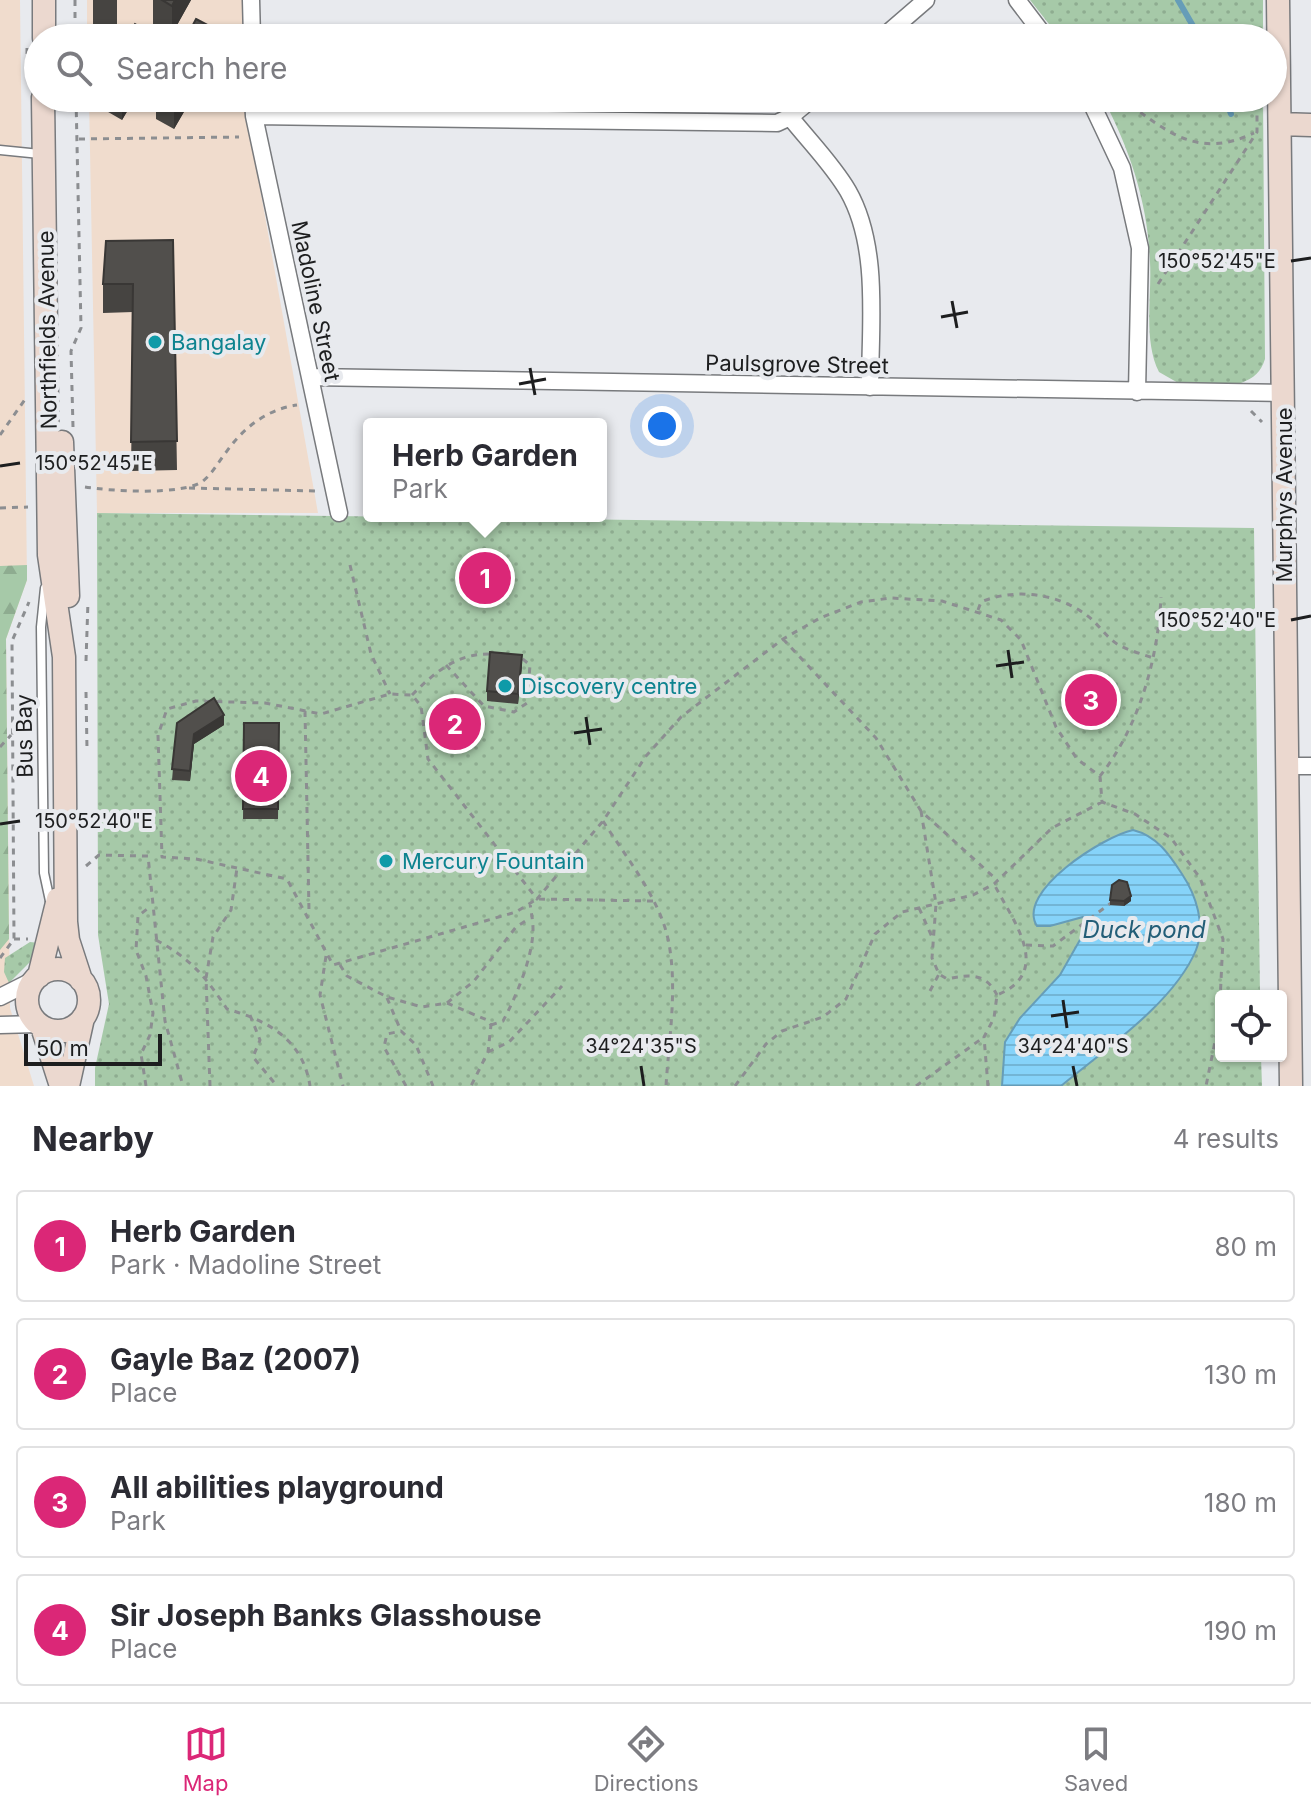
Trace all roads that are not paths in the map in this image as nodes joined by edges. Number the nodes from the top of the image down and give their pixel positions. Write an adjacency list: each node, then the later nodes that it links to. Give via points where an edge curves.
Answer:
1 (44, 0): 7 (main road)
2 (56, 0): 8 (main road)
3 (251, 0): 9 (street)
4 (926, 0): 10 (street)
5 (1017, 0): 11 (street)
6 (1278, 0): 12 (main road, Murphys Avenue)
7 (44, 24)
8 (57, 24)
9 (252, 24)
10 (898, 24)
11 (1035, 24)
12 (1278, 24)
13 (44, 112): 24 (main road, Northfields Avenue)
14 (58, 112): 31 (main road, Northfields Avenue, via 69,620)
15 (254, 112): 19 (street, Madoline Street)
16 (796, 112): 20 (street)
17 (1096, 112): 27 (street, via 1122,168 1140,248)
18 (1280, 112): 21 (main road, Murphys Avenue)
19 (254, 116): 20 (street, via 777,123); 25 (street, Madoline Street)
20 (790, 117): 26 (street, via 849,192 862,234 869,274)
21 (1280, 124): 22 (main road); 28 (main road, Murphys Avenue)
22 (1311, 125)
23 (0, 150): 24 (lane)
24 (45, 154): 30 (main road, Northfields Avenue)
25 (310, 377): 26 (street, Paulsgrove Street); 29 (street, Madoline Street)
26 (870, 387): 27 (street, Paulsgrove Street)
27 (1137, 392): 28 (street, Paulsgrove Street)
28 (1283, 393): 32 (main road, Murphys Avenue)
29 (339, 513)
30 (49, 555): 31 (main road, Northfields Avenue); 35 (lane, Bus Bay, via 41,627 43,842)
31 (64, 657): 34 (main road, Northfields Avenue)
32 (1286, 766): 33 (street); 44 (main road, Murphys Avenue)
33 (1311, 766)
34 (67, 863): 35 (main road, Northfields Avenue); 37 (main road, Northfields Avenue, via 68,940)
35 (53, 915): 36 (main road, Northfields Avenue)
36 (37, 978): 37 (main road, via 61,969); 38 (street); 41 (main road, via 27,1003)
37 (81, 980): 39 (main road, via 89,1003)
38 (0, 997)
39 (83, 1018): 41 (main road, via 64,1031); 43 (main road)
40 (0, 1025): 41 (street)
41 (40, 1025): 42 (main road)
42 (61, 1086)
43 (68, 1086)
44 (1291, 1086)

